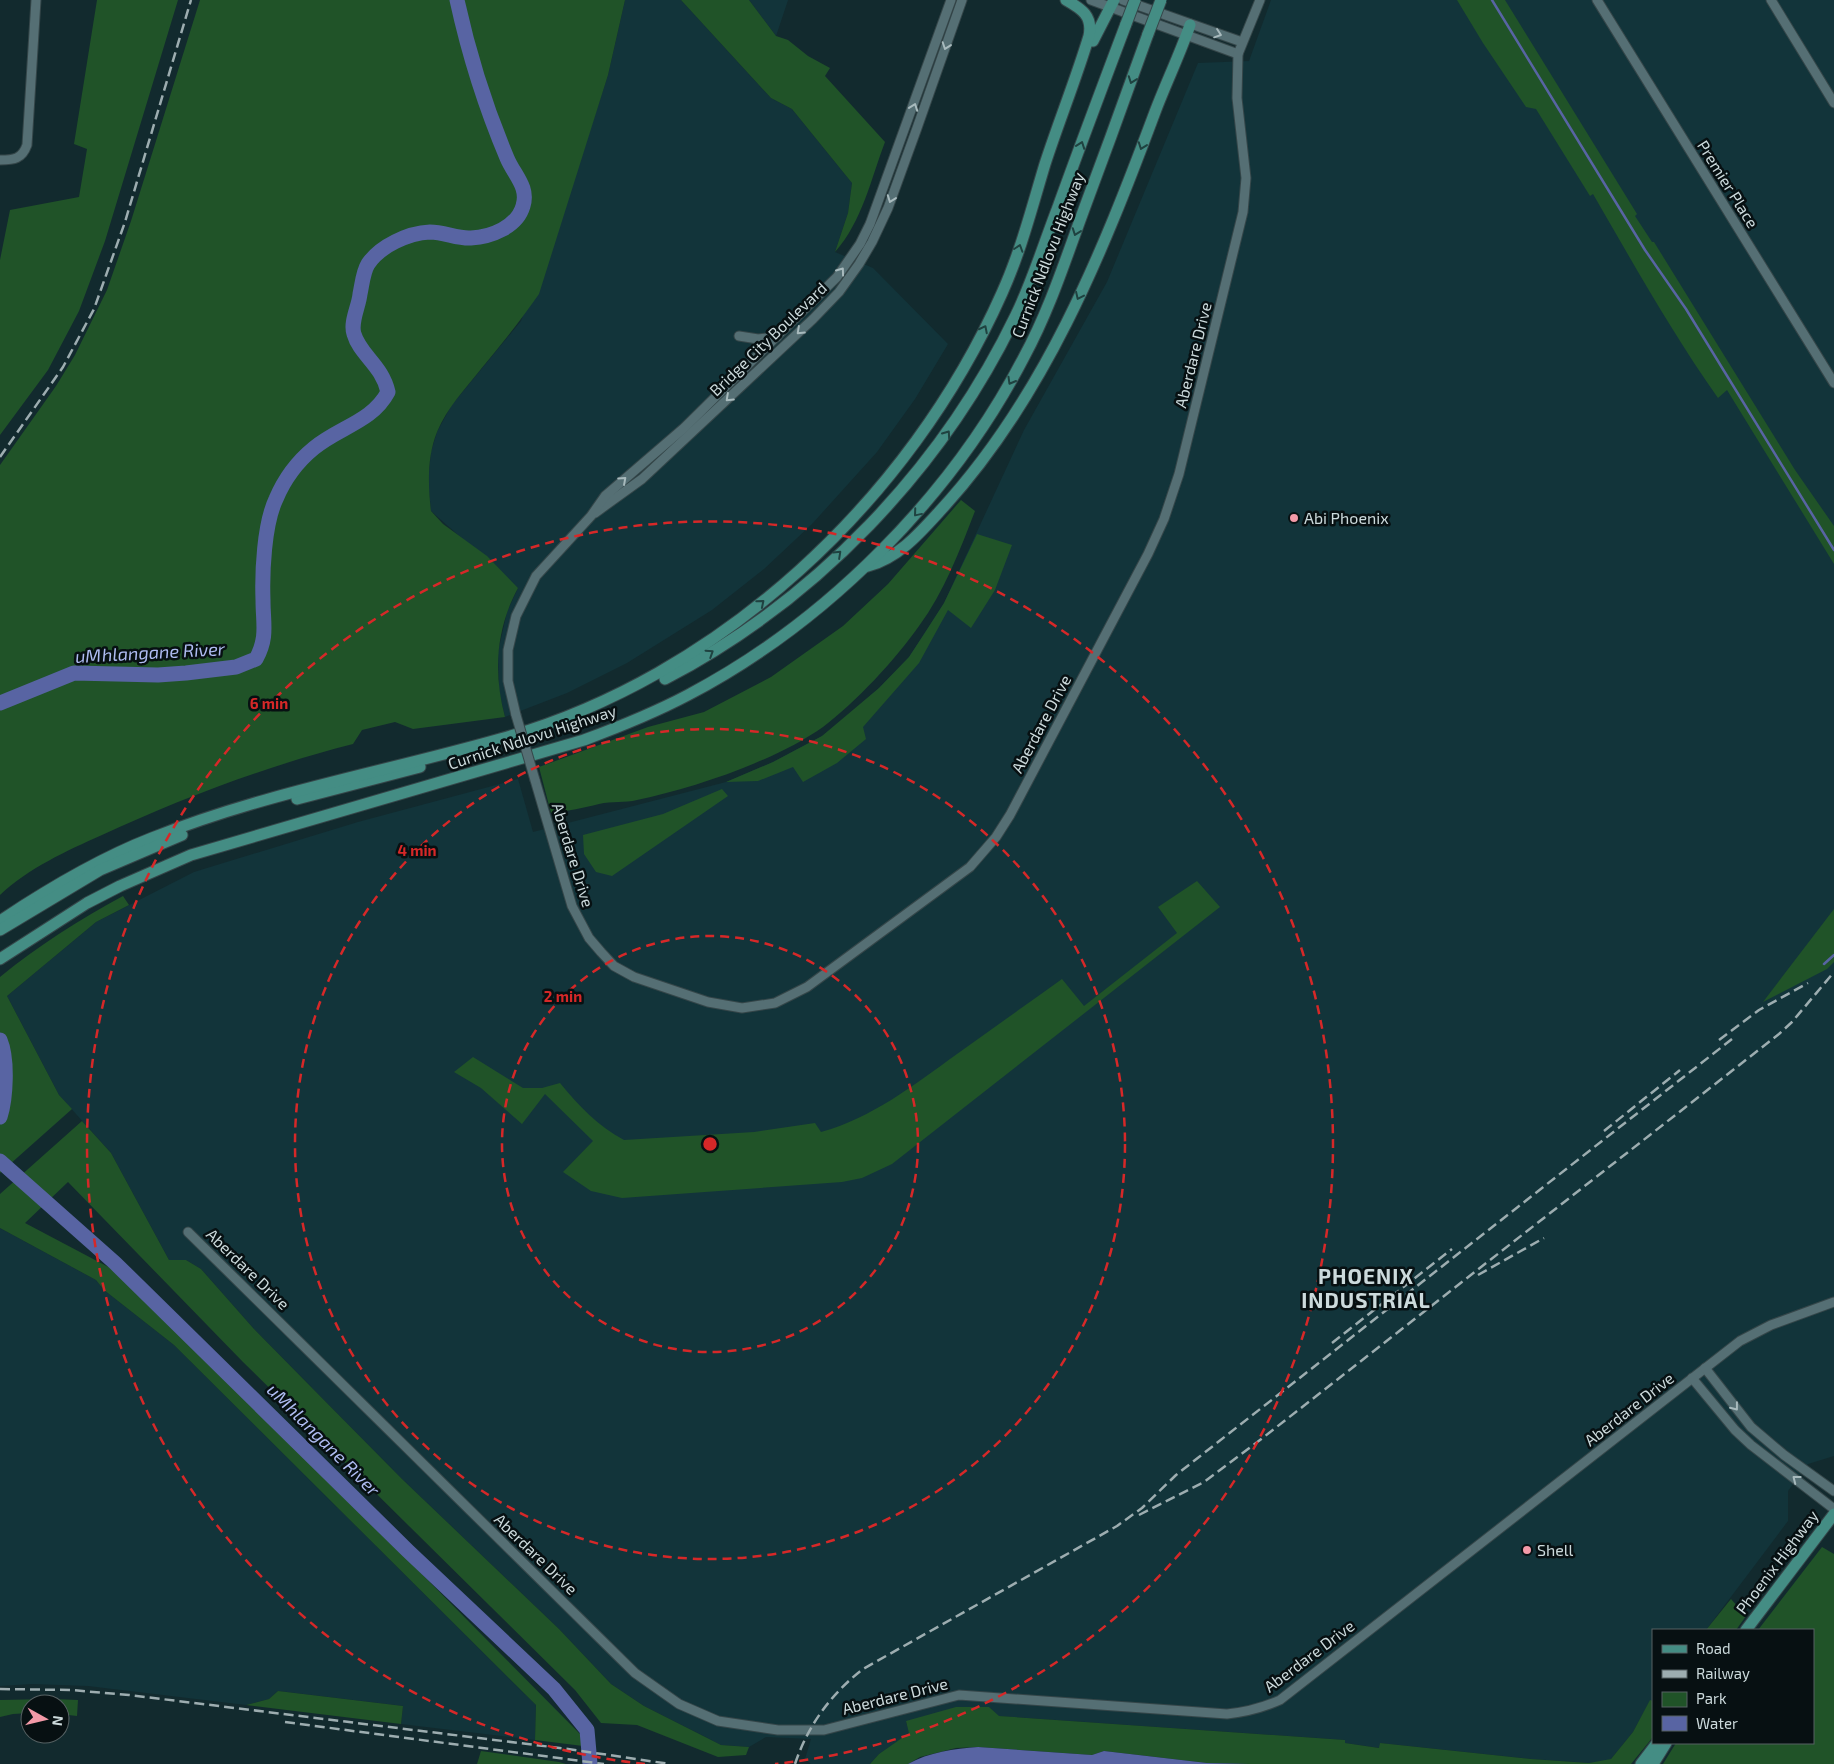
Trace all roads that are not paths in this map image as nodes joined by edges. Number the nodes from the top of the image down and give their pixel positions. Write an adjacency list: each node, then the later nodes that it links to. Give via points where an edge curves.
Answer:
1 (36, 0): 21 (street, via 27,145 16,159)
2 (951, 0): 19 (street, Bridge City Boulevard, one-way to 2)
3 (962, 0): 20 (street, Bridge City Boulevard, one-way to 20)
4 (1066, 0): 17 (main road, via 1082,10 1090,24 1090,36)
5 (1091, 0): 12 (street)
6 (1123, 0): 13 (street)
7 (1135, 0): 29 (main road, Curnick Ndlovu Highway, one-way to 7, bridge, via 100,870 198,829 270,806 486,750 569,723 702,659 775,608 836,556 904,488 942,440 982,380 1028,286)
8 (1161, 0): 26 (main road, Curnick Ndlovu Highway, one-way to 26, bridge, via 1050,303 1015,375 991,416 946,478 901,532)
9 (1260, 0): 15 (street, Aberdare Drive)
10 (1597, 0): 24 (street, Premier Place)
11 (1771, 0): 18 (street)
12 (1112, 4): 14 (street); 17 (main road)
13 (1190, 25): 14 (main road); 15 (street, one-way to 15)
14 (1186, 36): 16 (street); 26 (main road, one-way to 26, via 1103,244 1052,350 1014,418 981,464 917,536 886,560)
15 (1242, 42): 16 (street, Aberdare Drive)
16 (1238, 54): 27 (street, Aberdare Drive, via 1237,98 1246,178 1243,212 1179,474 1148,554 1010,816 983,853 950,882 792,996 758,1007 724,1006 634,977 614,966 588,938 572,906)
17 (1079, 67): 28 (main road, one-way to 17, via 47,890 158,835 269,799 503,738 568,716 664,671 715,639 759,605 845,525 907,451 954,384 1002,293)
18 (1834, 102)
19 (904, 135): 20 (street); 23 (street, Bridge City Boulevard, one-way to 19, via 837,277 860,244)
20 (914, 139): 25 (street, Bridge City Boulevard, one-way to 25, via 872,242 839,292 642,479)
21 (0, 160)
22 (739, 336): 23 (street)
23 (777, 337): 25 (street, Bridge City Boulevard, one-way to 23)
24 (1834, 383)
25 (609, 500): 27 (street, Bridge City Boulevard, bridge, via 536,576 516,616 508,650 508,668 516,715)
26 (864, 567): 30 (main road, Curnick Ndlovu Highway, via 758,653 688,695 645,715 565,746 191,855 87,903)
27 (535, 780)
28 (0, 920)
29 (0, 930)
30 (12, 951): 31 (main road, Curnick Ndlovu Highway); 32 (main road)
31 (0, 959)
32 (0, 964)
33 (188, 1232): 36 (street, Aberdare Drive, via 635,1673 679,1704 718,1721 778,1730 824,1730 959,1696 1227,1714 1265,1707 1280,1700)
34 (1834, 1302): 35 (street, Aberdare Drive, via 1771,1325 1740,1341)
35 (1705, 1368): 36 (street, Aberdare Drive); 37 (street, one-way to 37, via 1751,1427)
36 (1692, 1378): 38 (street, Aberdare Drive, one-way to 36, via 1745,1440)
37 (1834, 1491)
38 (1834, 1509)
39 (1834, 1514): 40 (main road, Phoenix Highway)
40 (1747, 1629)
41 (1656, 1744): 43 (main road)
42 (1665, 1744): 44 (main road)
43 (1641, 1764)
44 (1653, 1764)

